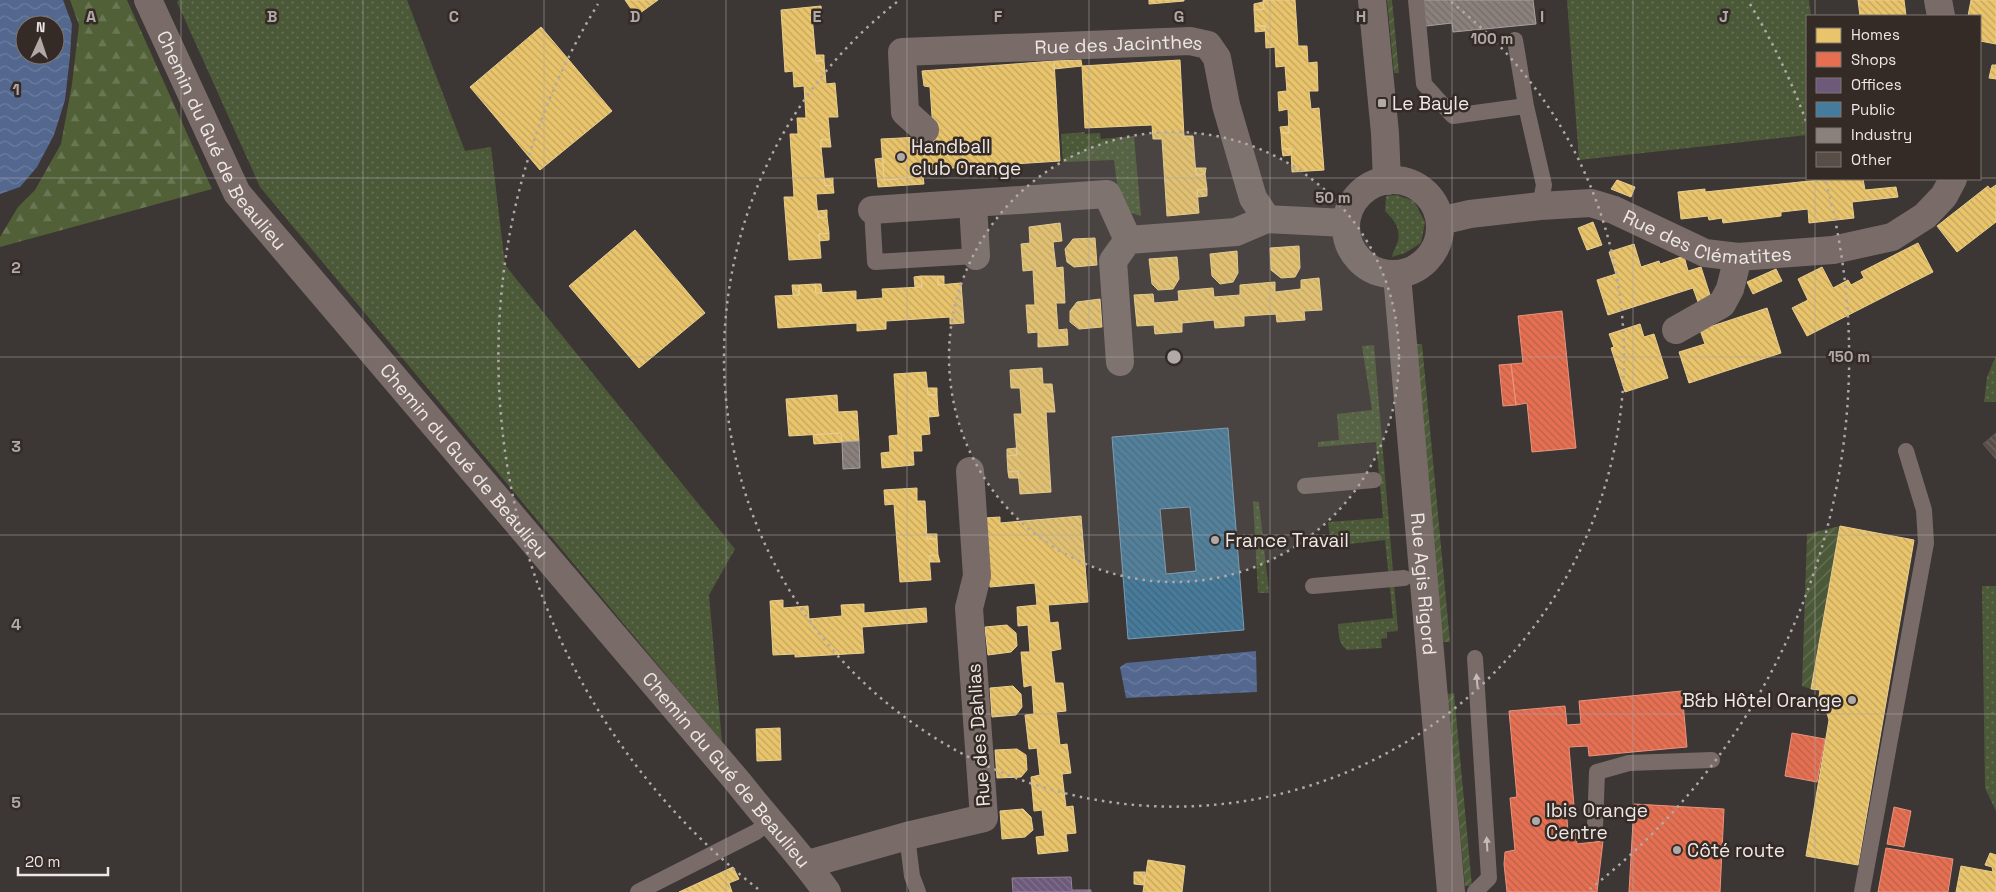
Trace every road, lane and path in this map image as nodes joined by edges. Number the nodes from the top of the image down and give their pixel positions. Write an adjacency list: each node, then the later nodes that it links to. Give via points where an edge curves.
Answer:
1 (148, 0): 31 (street, Chemin du Gué de Beaulieu, via 236,193)
2 (1372, 0): 10 (street)
3 (1416, 0): 7 (lane, via 1424,84 1453,116)
4 (1938, 0): 5 (street)
5 (1941, 15)
6 (1515, 40): 7 (lane)
7 (1526, 106): 12 (lane, via 1544,186)
8 (925, 130): 14 (street, Rue des Jacinthes, via 905,112 902,52 1190,41 1208,45 1217,58 1226,105 1253,198)
9 (1952, 180): 19 (street, Rue des Clématites, via 1944,196 1925,216 1892,237 1833,250)
10 (1387, 181): 15 (street, via 1402,181 1428,195); 16 (street, via 1364,190 1355,200)
11 (973, 204): 13 (street); 17 (street, via 1107,194); 18 (street)
12 (1540, 206): 15 (street, Rue des Clématites); 19 (street, Rue des Clématites, via 1591,204 1614,210 1705,253)
13 (872, 210): 18 (lane, via 875,262)
14 (1267, 219): 16 (street); 17 (street, via 1236,232)
15 (1440, 221): 20 (street, via 1439,240 1430,257 1416,269)
16 (1346, 223): 20 (street, via 1347,239 1354,254 1366,266 1381,273)
17 (1128, 240): 22 (street, via 1113,261)
18 (976, 256)
19 (1738, 257): 21 (street, via 1730,289 1722,304)
20 (1398, 275): 38 (street, Rue Agis Rigord)
21 (1676, 330)
22 (1120, 362)
23 (1906, 451): 40 (lane, via 1924,510 1926,544)
24 (970, 471): 33 (street, Rue des Dahlias, via 977,576 968,608 984,818)
25 (1374, 480): 26 (lane)
26 (1305, 486)
27 (1404, 578): 28 (lane)
28 (1313, 586)
29 (1476, 658): 39 (lane, one-way to 29, via 1489,878)
30 (1712, 760): 32 (lane, via 1629,763 1597,772)
31 (770, 822): 34 (street, Chemin du Gué de Beaulieu); 35 (lane)
32 (1595, 828)
33 (907, 836): 34 (street, Rue des Dahlias); 37 (lane, via 912,876)
34 (808, 864): 36 (street, Chemin du Gué de Beaulieu)
35 (638, 892)
36 (827, 892)
37 (918, 892)
38 (1451, 892)
39 (1475, 892)
40 (1862, 892)

